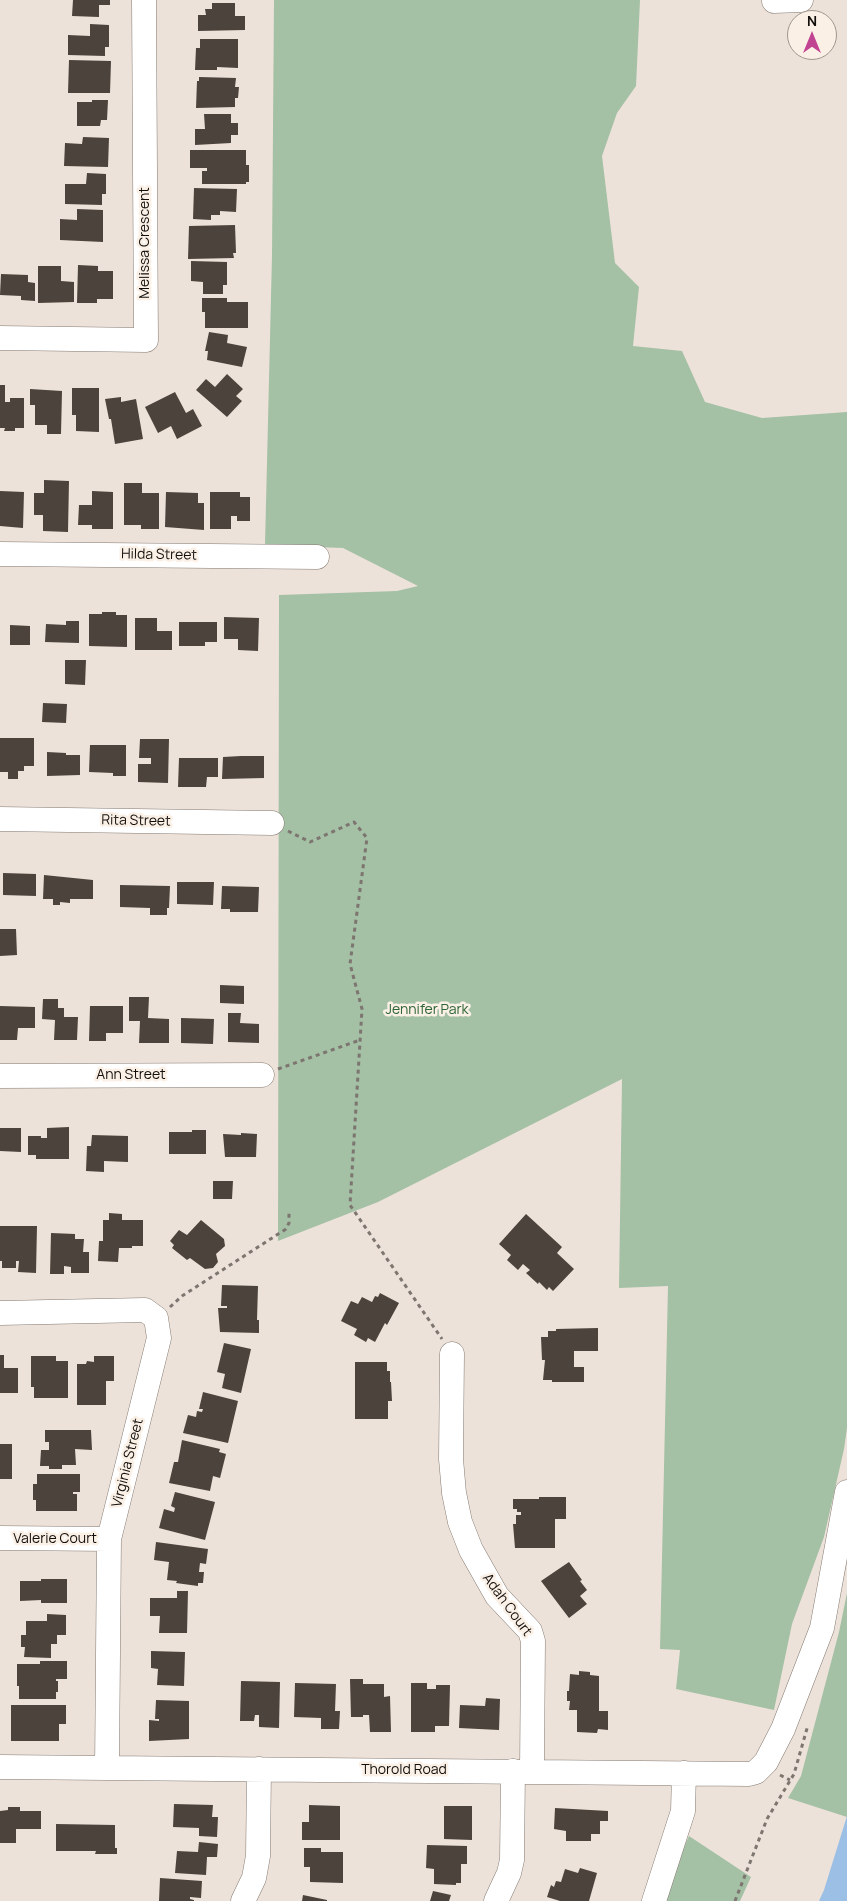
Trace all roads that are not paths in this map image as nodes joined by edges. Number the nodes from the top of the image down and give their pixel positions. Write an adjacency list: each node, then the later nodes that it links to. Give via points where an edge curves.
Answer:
1 (144, 0): 4 (street, Melissa Crescent, via 146,340)
2 (801, 0): 3 (street)
3 (774, 1)
4 (0, 338)
5 (0, 554): 6 (street, Hilda Street)
6 (317, 557)
7 (0, 819): 8 (street, Rita Street)
8 (272, 823)
9 (262, 1075): 10 (street, Ann Street)
10 (0, 1076)
11 (0, 1312): 15 (street, Virginia Street, via 145,1310 156,1318 159,1338)
12 (452, 1354): 19 (street, Adah Court, via 451,1459 460,1522 470,1550 498,1596 530,1631 533,1641)
13 (847, 1492): 20 (street, Thorold Road, via 822,1628 783,1729 766,1762 749,1774)
14 (0, 1538): 15 (street, Valerie Court)
15 (109, 1539): 17 (street, Virginia Street)
16 (0, 1767): 17 (street, Thorold Road)
17 (107, 1768): 18 (street, Thorold Road)
18 (259, 1769): 19 (street, Thorold Road); 21 (street, via 258,1856 254,1878)
19 (523, 1771): 20 (street, Thorold Road); 22 (street, Adah Court, via 512,1860)
20 (684, 1773): 23 (street, via 684,1812)
21 (244, 1901)
22 (496, 1901)
23 (654, 1901)

